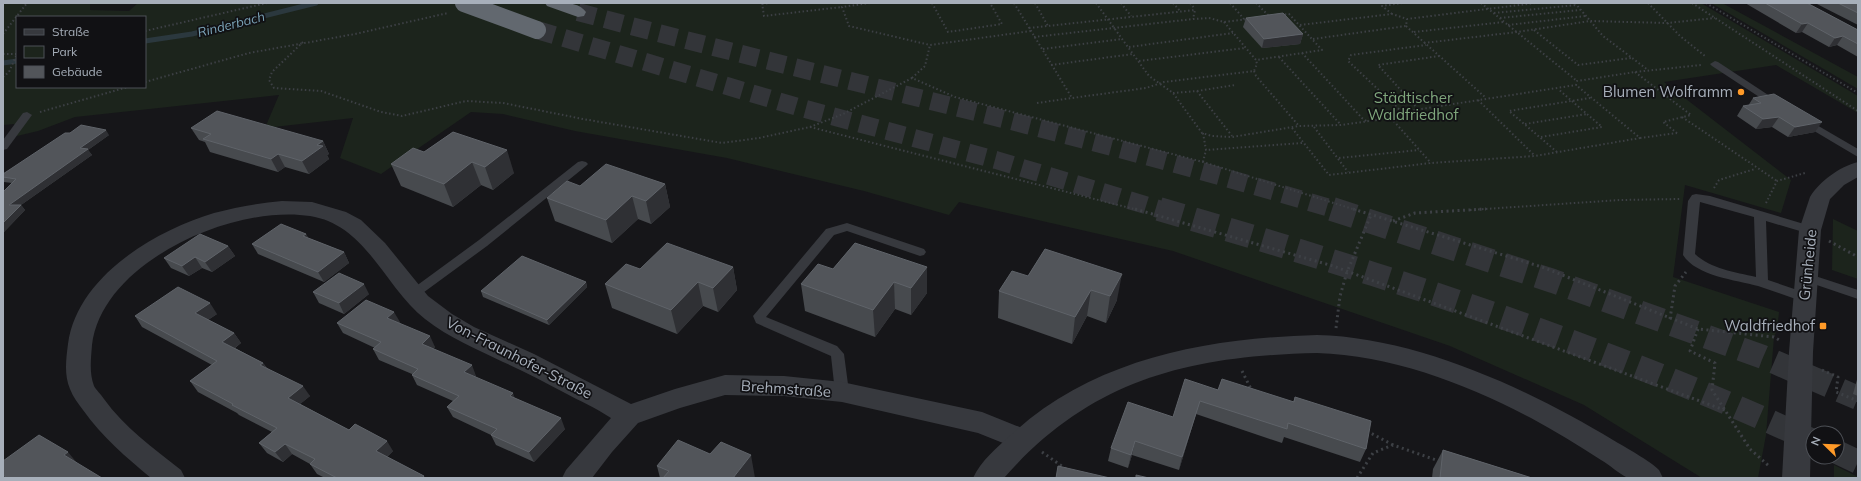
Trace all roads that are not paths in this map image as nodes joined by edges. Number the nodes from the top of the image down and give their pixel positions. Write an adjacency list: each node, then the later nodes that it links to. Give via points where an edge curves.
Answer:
1 (464, 3): 4 (highway, bridge)
2 (554, 3): 3 (highway)
3 (578, 12)
4 (537, 30)
5 (1715, 64): 8 (lane)
6 (27, 115): 7 (lane)
7 (3, 146)
8 (1858, 154)
9 (582, 164): 16 (lane, via 483,244)
10 (1858, 168): 12 (street, Grünheide, via 1837,180 1820,197)
11 (1760, 215): 12 (lane); 14 (lane); 14 (lane, via 1701,199 1694,201 1689,255 1694,262 1706,268)
12 (1819, 235): 15 (street, Grünheide)
13 (920, 252): 18 (lane, via 847,228 830,232 759,316 761,320 837,354)
14 (1762, 283): 15 (lane)
15 (1805, 287): 17 (lane); 25 (street, Grünheide)
16 (412, 295): 19 (street, Von-Fraunhofer-Straße, via 433,313 474,338 596,397); 21 (street, Von-Fraunhofer-Straße, via 370,239 353,225 319,211 279,208 231,215 198,227 137,260 99,297 89,314 82,331 78,359 82,388 98,413 123,439)
17 (1858, 295)
18 (842, 392): 19 (street, Brehmstraße, via 784,386 725,385 675,399); 20 (street, Brehmstraße, via 982,423)
19 (629, 416): 22 (street, Brehmstraße)
20 (1032, 446): 23 (street); 24 (street, via 1051,417 1115,381 1185,358 1223,351 1333,345 1427,365 1510,396 1555,419)
21 (171, 478)
22 (576, 478)
23 (987, 478)
24 (1648, 478)
25 (1796, 478)

